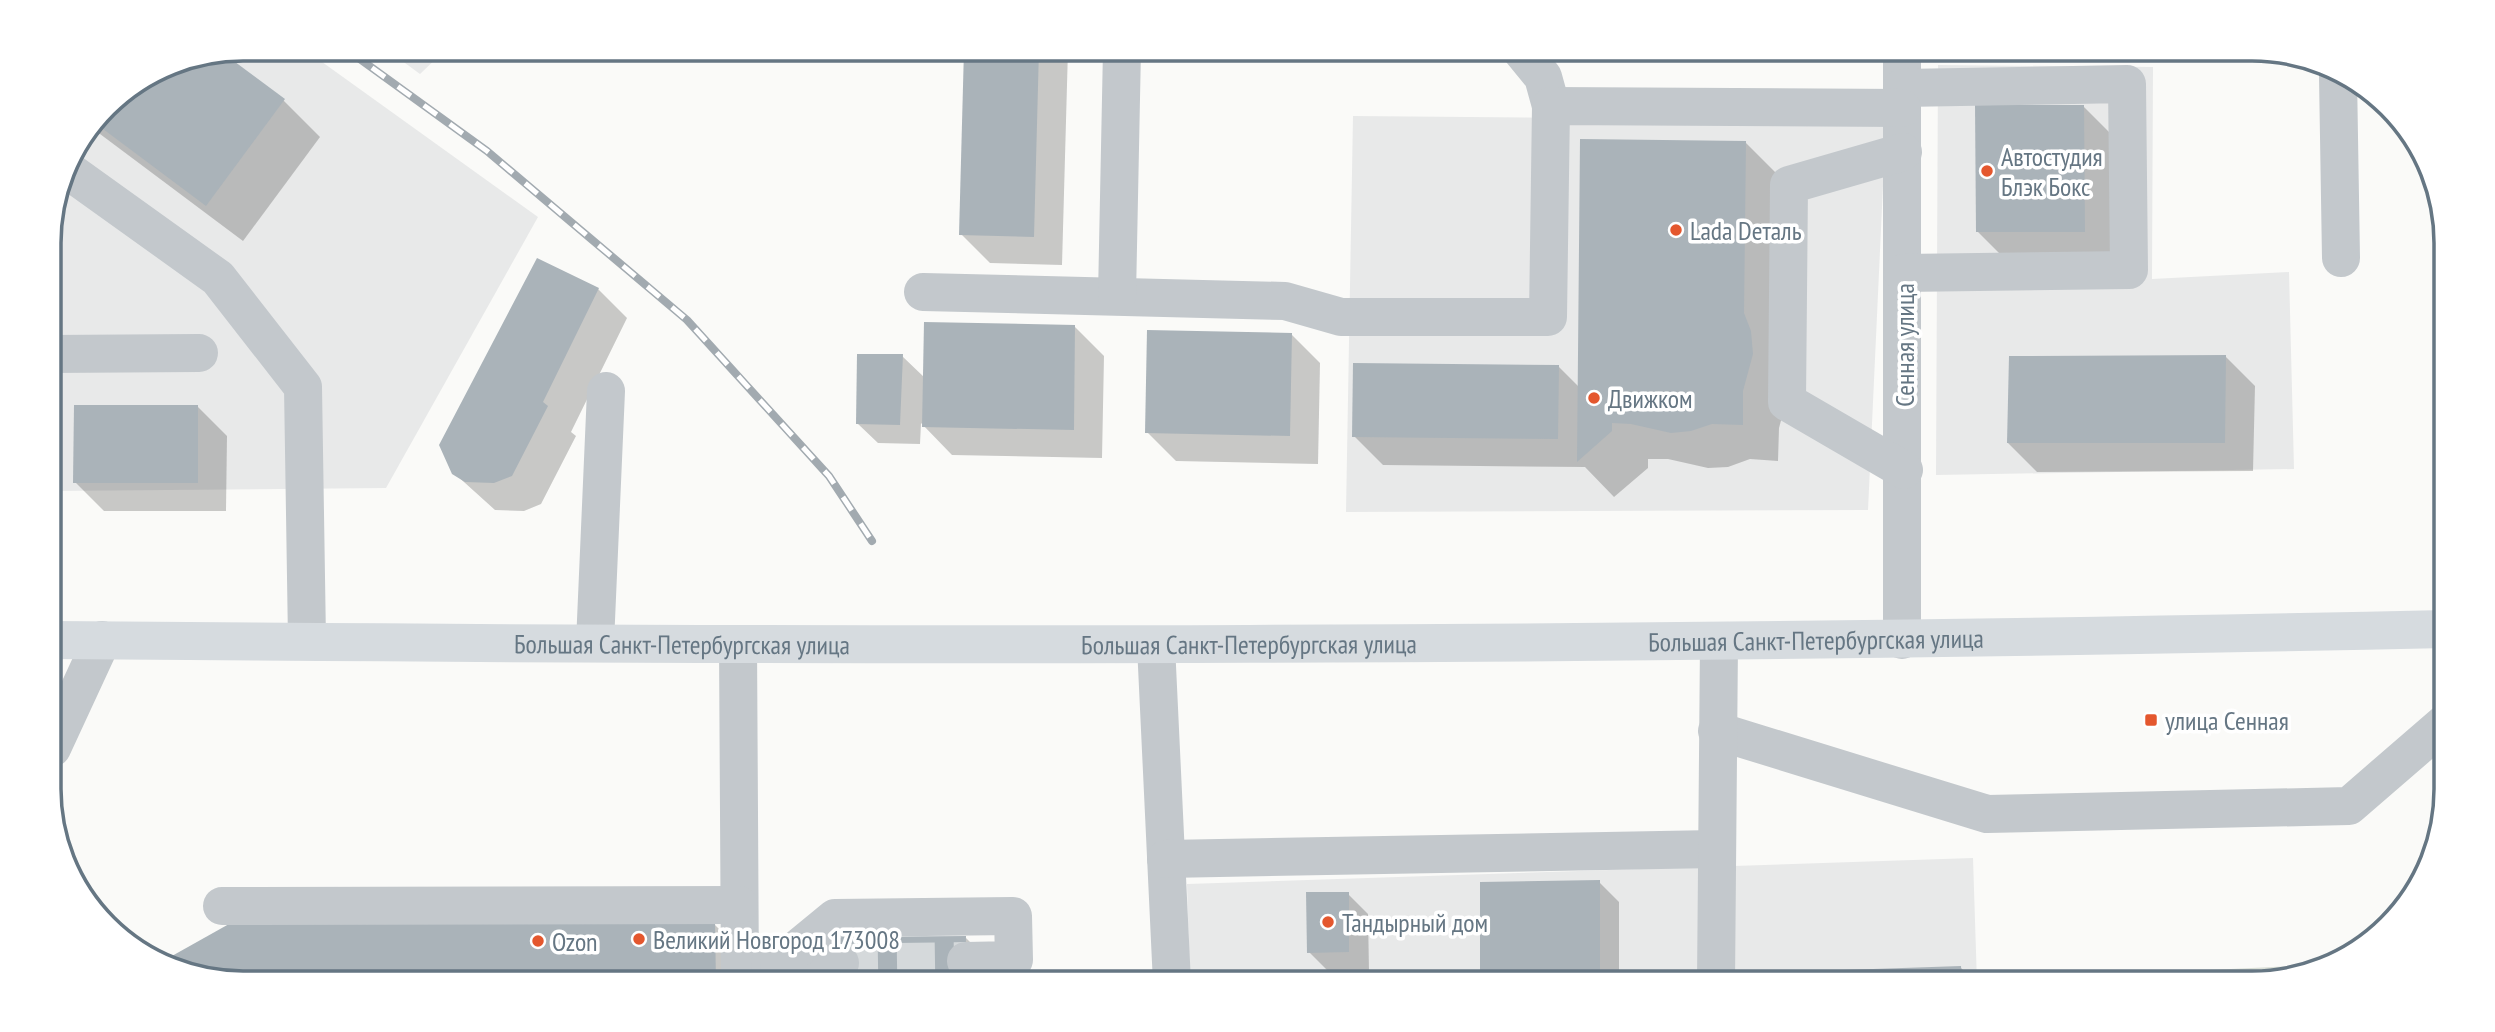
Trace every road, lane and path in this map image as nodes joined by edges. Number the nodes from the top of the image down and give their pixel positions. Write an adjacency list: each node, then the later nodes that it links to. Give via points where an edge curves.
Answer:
1 (1122, 61): 12 (street)
2 (1530, 61): 6 (street, via 1543,77)
3 (1902, 61): 5 (street, Сенная улица)
4 (2337, 83): 9 (street)
5 (1902, 98): 6 (street); 7 (street, Сенная улица); 10 (street, via 2127,85 2129,270)
6 (1551, 106): 12 (street, via 1548,317 1341,317 1285,301)
7 (1903, 152): 10 (street, Сенная улица); 16 (street, via 1788,185 1787,402)
8 (75, 175): 20 (street, via 218,278 303,387)
9 (2342, 258)
10 (1903, 273): 16 (street, Сенная улица)
11 (923, 292): 12 (street)
12 (1117, 296)
13 (199, 353): 14 (street)
14 (62, 354)
15 (606, 391): 22 (street)
16 (1904, 470): 21 (street, Сенная улица)
17 (2434, 629): 21 (main road, Большая Санкт-Петербургская улица)
18 (61, 640): 19 (main road, Большая Санкт-Петербургская улица)
19 (102, 640): 20 (main road, Большая Санкт-Петербургская улица); 26 (street)
20 (307, 640): 22 (main road, Большая Санкт-Петербургская улица)
21 (1902, 640): 23 (main road, Большая Санкт-Петербургская улица)
22 (595, 642): 24 (main road, Большая Санкт-Петербургская улица)
23 (1719, 642): 25 (main road, Большая Санкт-Петербургская улица); 27 (street)
24 (738, 644): 25 (main road, Большая Санкт-Петербургская улица); 31 (street)
25 (1156, 645): 30 (street)
26 (61, 728)
27 (1717, 731): 28 (street, via 1987,814 2349,806); 29 (street)
28 (2434, 732)
29 (1715, 849): 30 (street); 36 (street)
30 (1166, 859): 39 (street)
31 (739, 905): 32 (street); 37 (street)
32 (222, 906)
33 (966, 961): 35 (street, via 1014,960 1013,916 835,918)
34 (840, 962): 35 (street)
35 (779, 964): 38 (street)
36 (1716, 970)
37 (740, 971)
38 (753, 971)
39 (1171, 971)

